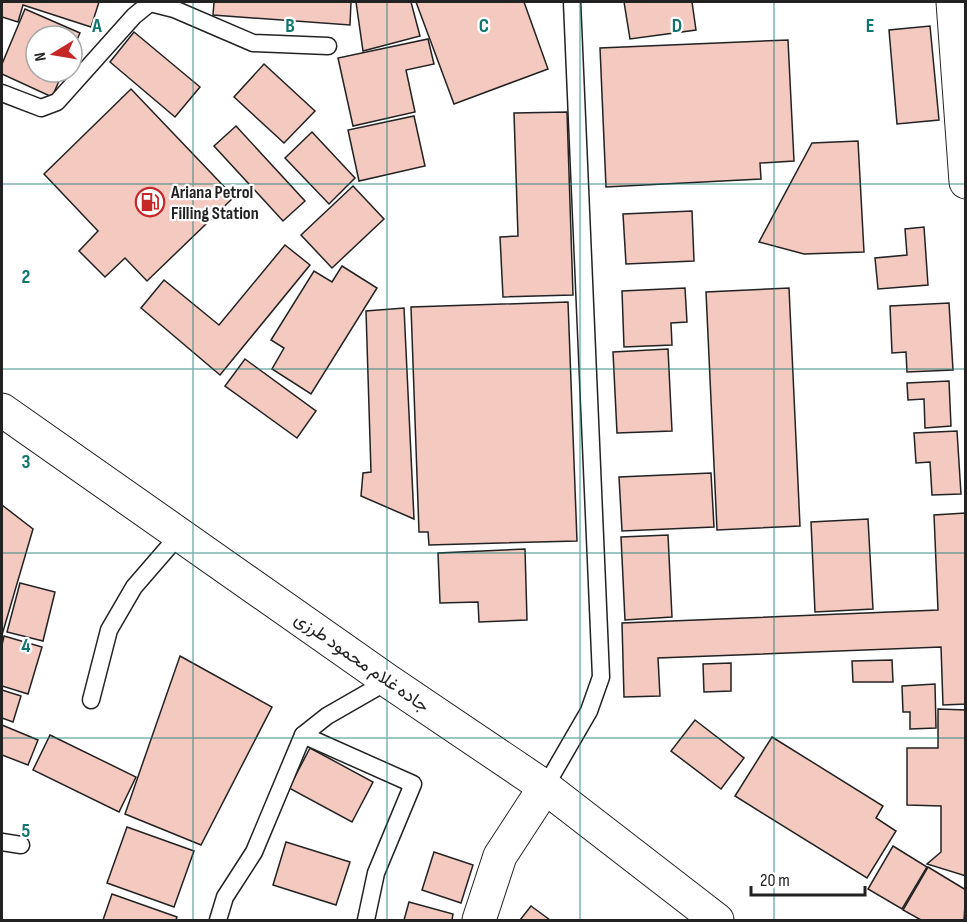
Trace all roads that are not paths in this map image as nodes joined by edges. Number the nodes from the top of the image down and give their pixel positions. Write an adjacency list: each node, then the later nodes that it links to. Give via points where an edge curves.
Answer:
1 (572, 2): 11 (lane, via 601,677 589,711)
2 (953, 2): 5 (street)
3 (328, 46): 4 (lane, via 253,43 174,9 150,3 57,102 41,108)
4 (2, 93)
5 (966, 182)
6 (2, 410): 7 (street, جاده غلام‌ محمود طرزی)
7 (179, 535): 8 (street, جاده غلام‌ محمود طرزی); 9 (lane, via 134,587 109,630)
8 (387, 681): 10 (lane, via 327,716); 11 (street, جاده غلام‌ محمود طرزی)
9 (91, 700)
10 (303, 735): 14 (lane, via 254,852 225,897); 15 (lane, via 413,784 376,873)
11 (545, 787): 16 (street, via 500,856); 17 (street, جاده غلام‌ محمود طرزی)
12 (2, 842): 13 (lane)
13 (21, 845)
14 (218, 921)
15 (366, 921)
16 (479, 921)
17 (717, 921)

